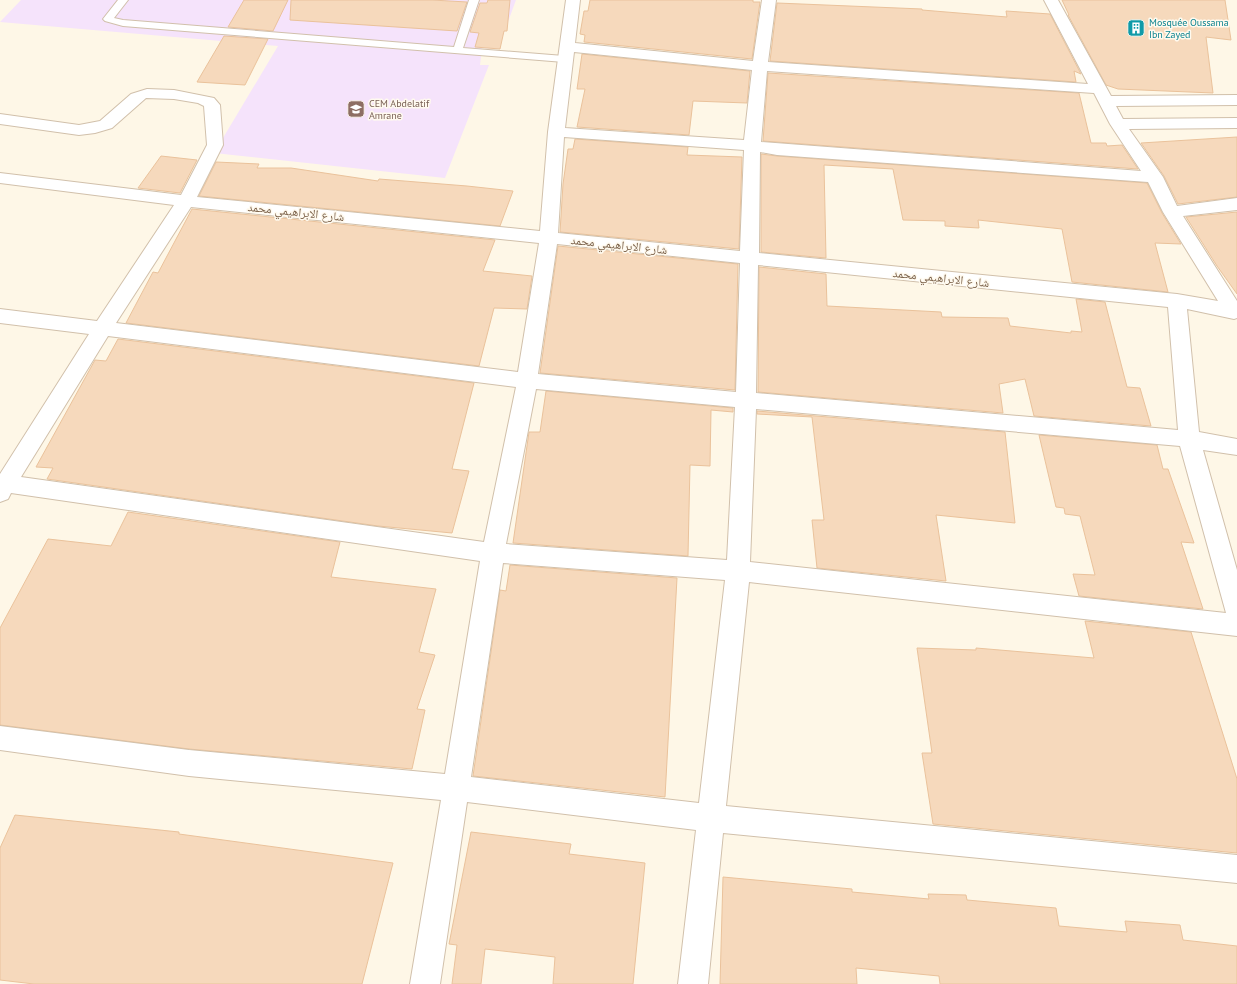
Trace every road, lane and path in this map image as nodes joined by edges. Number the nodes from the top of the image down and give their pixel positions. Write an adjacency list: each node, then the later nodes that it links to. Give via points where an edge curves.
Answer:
1 (123, 0): 6 (lane, via 108,19 123,23)
2 (474, 0): 6 (lane)
3 (573, 0): 7 (street)
4 (769, 0): 8 (street)
5 (1051, 0): 9 (street)
6 (458, 49): 7 (lane)
7 (565, 53): 8 (street); 14 (street)
8 (760, 66): 9 (street); 15 (street)
9 (1103, 95): 10 (street); 13 (street)
10 (1237, 100)
11 (0, 119): 18 (street, via 79,130 92,129 104,127 142,95 158,94 208,101 212,105 215,145)
12 (1237, 123): 13 (street)
13 (1118, 124): 16 (street)
14 (556, 132): 15 (street); 21 (street)
15 (752, 146): 16 (street, via 777,150); 22 (street)
16 (1154, 177): 20 (street)
17 (0, 178): 18 (street, شارع الابراهيمي محمد)
18 (186, 201): 21 (street, شارع الابراهيمي محمد); 26 (street)
19 (1237, 204): 20 (street)
20 (1172, 212): 24 (street)
21 (549, 237): 22 (street, شارع الابراهيمي محمد); 27 (street)
22 (751, 259): 23 (street, شارع الابراهيمي محمد); 28 (street)
23 (1176, 301): 24 (street, شارع الابراهيمي محمد); 29 (street)
24 (1236, 311)
25 (0, 316): 26 (street)
26 (103, 328): 27 (street); 31 (street)
27 (527, 381): 28 (street); 32 (street)
28 (746, 399): 29 (street); 33 (street)
29 (1189, 439): 30 (street); 34 (street)
30 (1237, 447)
31 (2, 487): 32 (street)
32 (493, 553): 33 (street); 37 (street)
33 (738, 572): 35 (street); 38 (street)
34 (1237, 612)
35 (1237, 625)
36 (0, 738): 37 (street, via 189,763)
37 (456, 788): 38 (street); 40 (street)
38 (712, 818): 39 (street); 41 (street)
39 (1237, 869)
40 (425, 984)
41 (693, 984)

